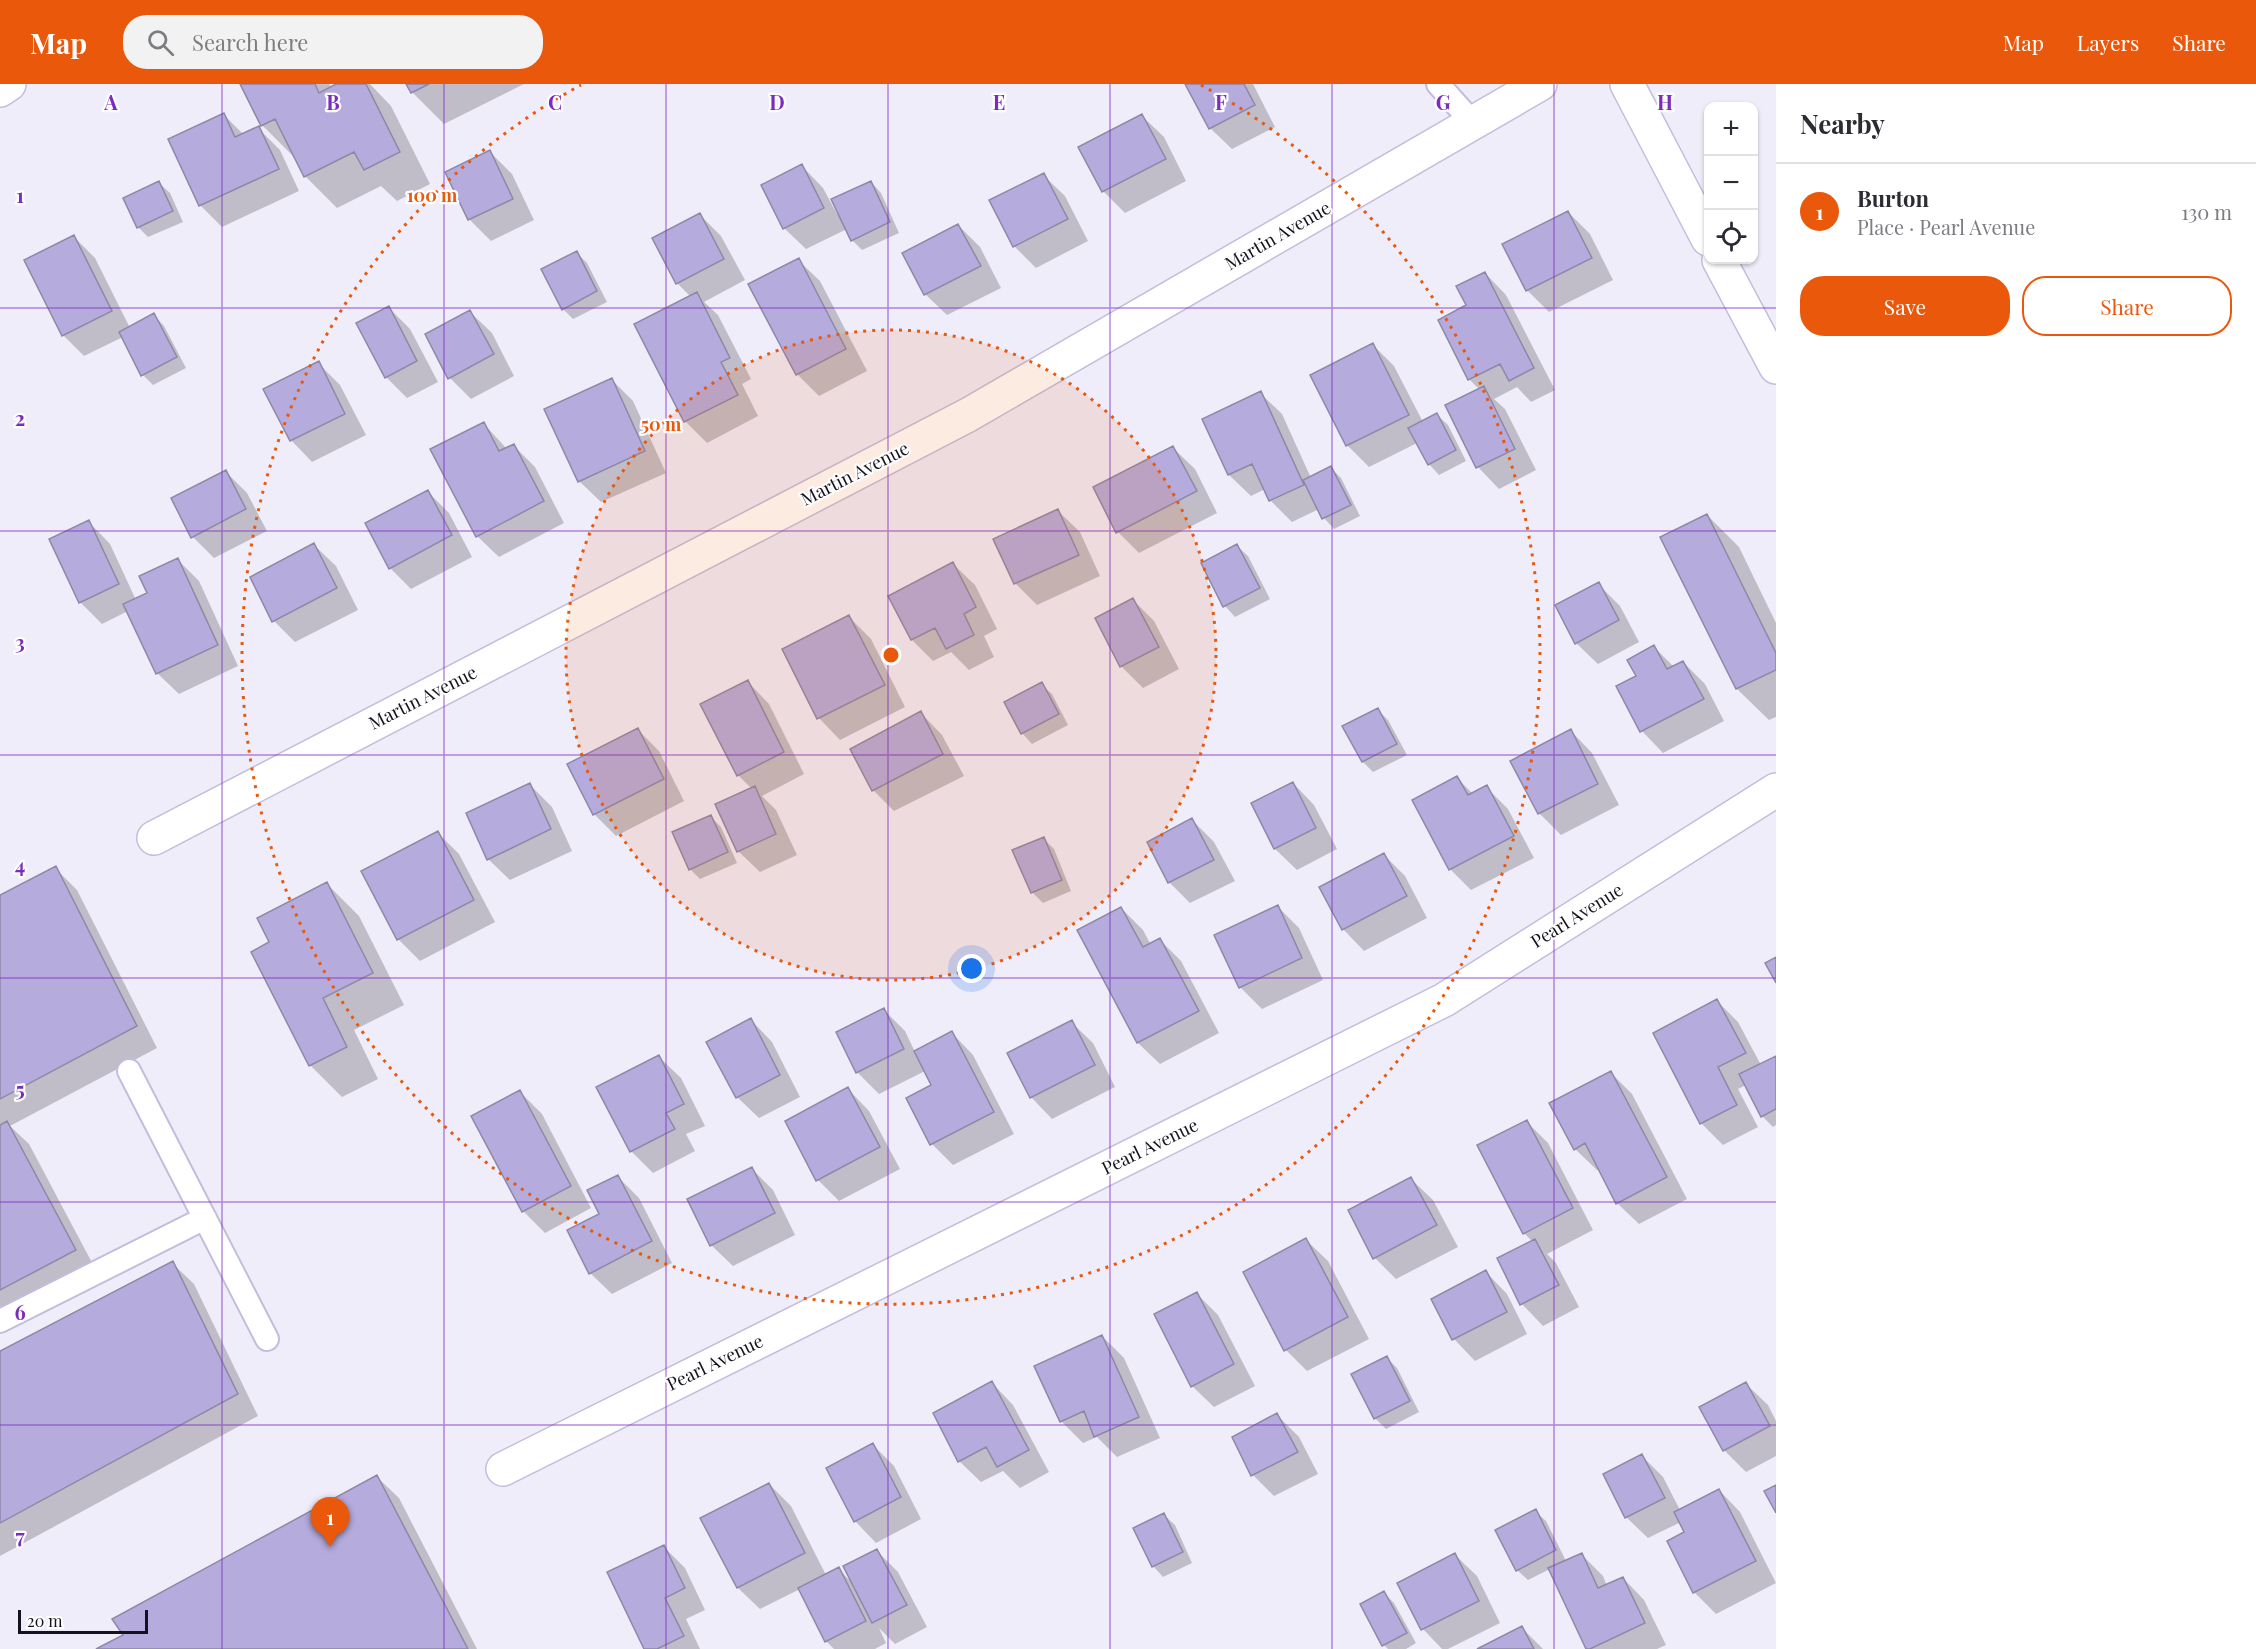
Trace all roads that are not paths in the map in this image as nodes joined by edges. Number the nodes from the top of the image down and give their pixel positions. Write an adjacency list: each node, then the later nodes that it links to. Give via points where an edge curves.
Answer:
1 (9, 84): 5 (street)
2 (1438, 84): 6 (lane)
3 (1540, 84): 6 (street, Martin Avenue)
4 (1628, 84): 7 (street)
5 (0, 90)
6 (1473, 123): 11 (street, Martin Avenue, via 968,415)
7 (1704, 231)
8 (1721, 264): 9 (street)
9 (1776, 367)
10 (1776, 790): 16 (street, Pearl Avenue, via 1444,1000)
11 (154, 838)
12 (129, 1071): 13 (lane)
13 (205, 1218): 14 (lane); 15 (lane)
14 (0, 1321)
15 (267, 1339)
16 (503, 1469)

